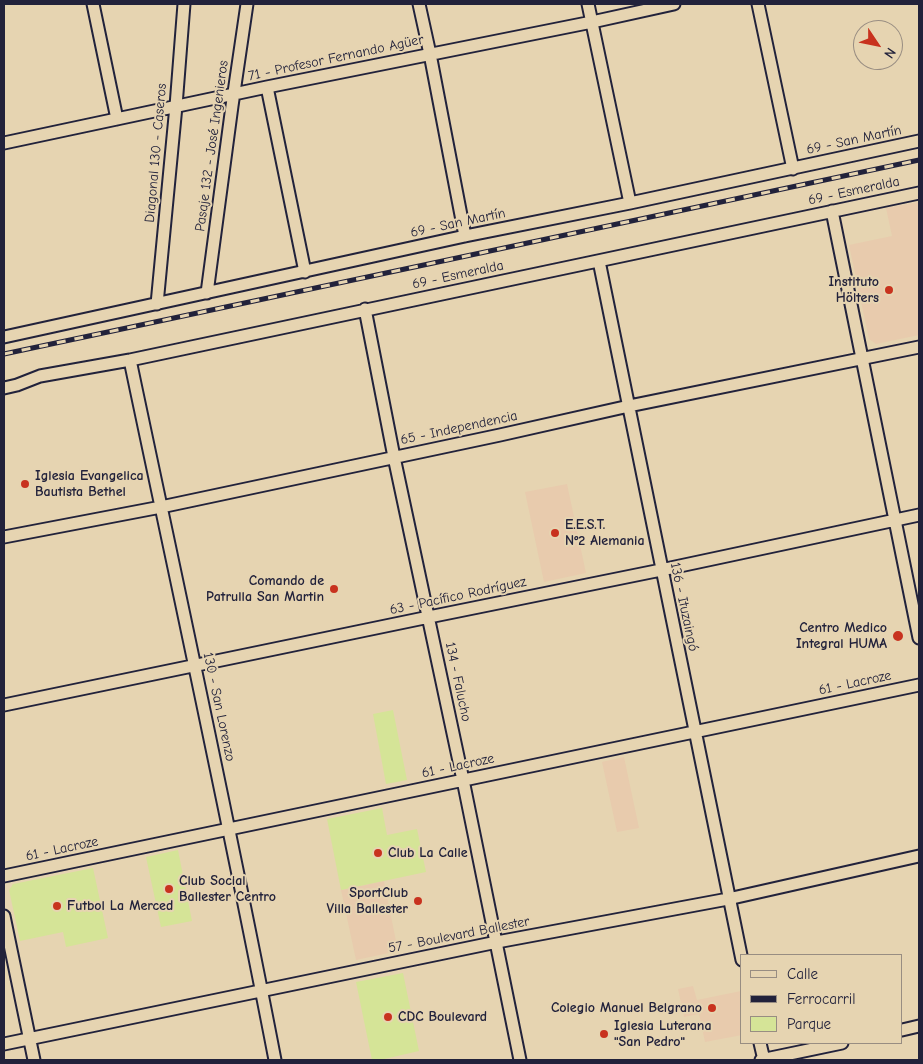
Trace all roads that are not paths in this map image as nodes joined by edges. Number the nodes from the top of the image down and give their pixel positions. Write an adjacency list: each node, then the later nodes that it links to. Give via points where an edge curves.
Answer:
1 (93, 4): 13 (street)
2 (184, 4): 12 (street, Diagonal 130 - Caseros)
3 (247, 4): 11 (street, Pasaje 132 - José Ingenieros)
4 (419, 4): 9 (street)
5 (588, 4): 8 (street)
6 (674, 4): 8 (street, 71 - Profesor Fernando Agüer)
7 (758, 4): 16 (street)
8 (592, 22): 9 (street, 71 - Profesor Fernando Agüer); 18 (street)
9 (430, 54): 10 (street, 71 - Profesor Fernando Agüer); 20 (street)
10 (267, 87): 11 (street, 71 - Profesor Fernando Agüer); 22 (street)
11 (234, 94): 12 (street, 71 - Profesor Fernando Agüer); 23 (street, Pasaje 132 - José Ingenieros)
12 (176, 106): 13 (street, 71 - Profesor Fernando Agüer); 24 (street, Diagonal 130 - Caseros)
13 (117, 119): 15 (street, 71 - Profesor Fernando Agüer)
14 (919, 141): 16 (street, 69 - San Martín)
15 (4, 142)
16 (793, 169): 18 (street, 69 - San Martín)
17 (919, 193): 19 (street, 69 - Esmeralda)
18 (630, 203): 20 (street, 69 - San Martín)
19 (832, 211): 21 (street, 69 - Esmeralda); 28 (street)
20 (465, 236): 22 (street, 69 - San Martín)
21 (599, 261): 25 (street, 69 - Esmeralda); 33 (street, 136 - Ituzaingó)
22 (305, 272): 23 (street, 69 - San Martín)
23 (207, 293): 24 (street, 69 - San Martín)
24 (157, 304): 26 (street, 69 - San Martín)
25 (365, 310): 29 (street, 69 - Esmeralda); 34 (street, 134 - Falucho)
26 (4, 337)
27 (919, 347): 28 (street, 65 - Independencia)
28 (863, 359): 33 (street, 65 - Independencia); 37 (street)
29 (130, 360): 30 (street, 69 - Esmeralda); 35 (street, 130 - San Lorenzo)
30 (40, 376): 31 (street); 32 (street, 69 - Esmeralda)
31 (4, 383)
32 (4, 388)
33 (628, 406): 34 (street, 65 - Independencia); 39 (street, 136 - Ituzaingó)
34 (394, 457): 35 (street, 65 - Independencia); 40 (street, 134 - Falucho)
35 (161, 507): 38 (street, 65 - Independencia); 42 (street, 130 - San Lorenzo)
36 (919, 515): 37 (street, 63 - Pacífico Rodríguez)
37 (896, 520): 39 (street, 63 - Pacífico Rodríguez); 41 (street)
38 (4, 537)
39 (661, 570): 40 (street, 63 - Pacífico Rodríguez); 45 (street, 136 - Ituzaingó)
40 (429, 617): 42 (street, 63 - Pacífico Rodríguez); 46 (street, 134 - Falucho)
41 (919, 638)
42 (196, 666): 44 (street, 63 - Pacífico Rodríguez); 47 (street, 130 - San Lorenzo)
43 (919, 685): 45 (street, 61 - Lacroze)
44 (4, 705)
45 (695, 732): 46 (street, 61 - Lacroze); 50 (street, 136 - Ituzaingó)
46 (463, 780): 47 (street, 61 - Lacroze); 52 (street, 134 - Falucho)
47 (229, 828): 49 (street, 61 - Lacroze); 54 (street, 130 - San Lorenzo)
48 (919, 856): 50 (street, 57 - Boulevard Ballester)
49 (4, 876)
50 (728, 899): 52 (street, 57 - Boulevard Ballester); 53 (street, 136 - Ituzaingó)
51 (4, 916): 57 (street)
52 (496, 942): 54 (street, 57 - Boulevard Ballester); 63 (street, 134 - Falucho)
53 (741, 954)
54 (262, 991): 57 (street, 57 - Boulevard Ballester); 62 (street, 130 - San Lorenzo)
55 (919, 1026): 56 (street)
56 (903, 1030)
57 (29, 1039): 58 (street, 57 - Boulevard Ballester); 61 (street)
58 (4, 1044)
59 (760, 1044): 64 (street)
60 (837, 1044): 64 (street)
61 (34, 1060)
62 (275, 1060)
63 (520, 1060)
64 (763, 1060)

